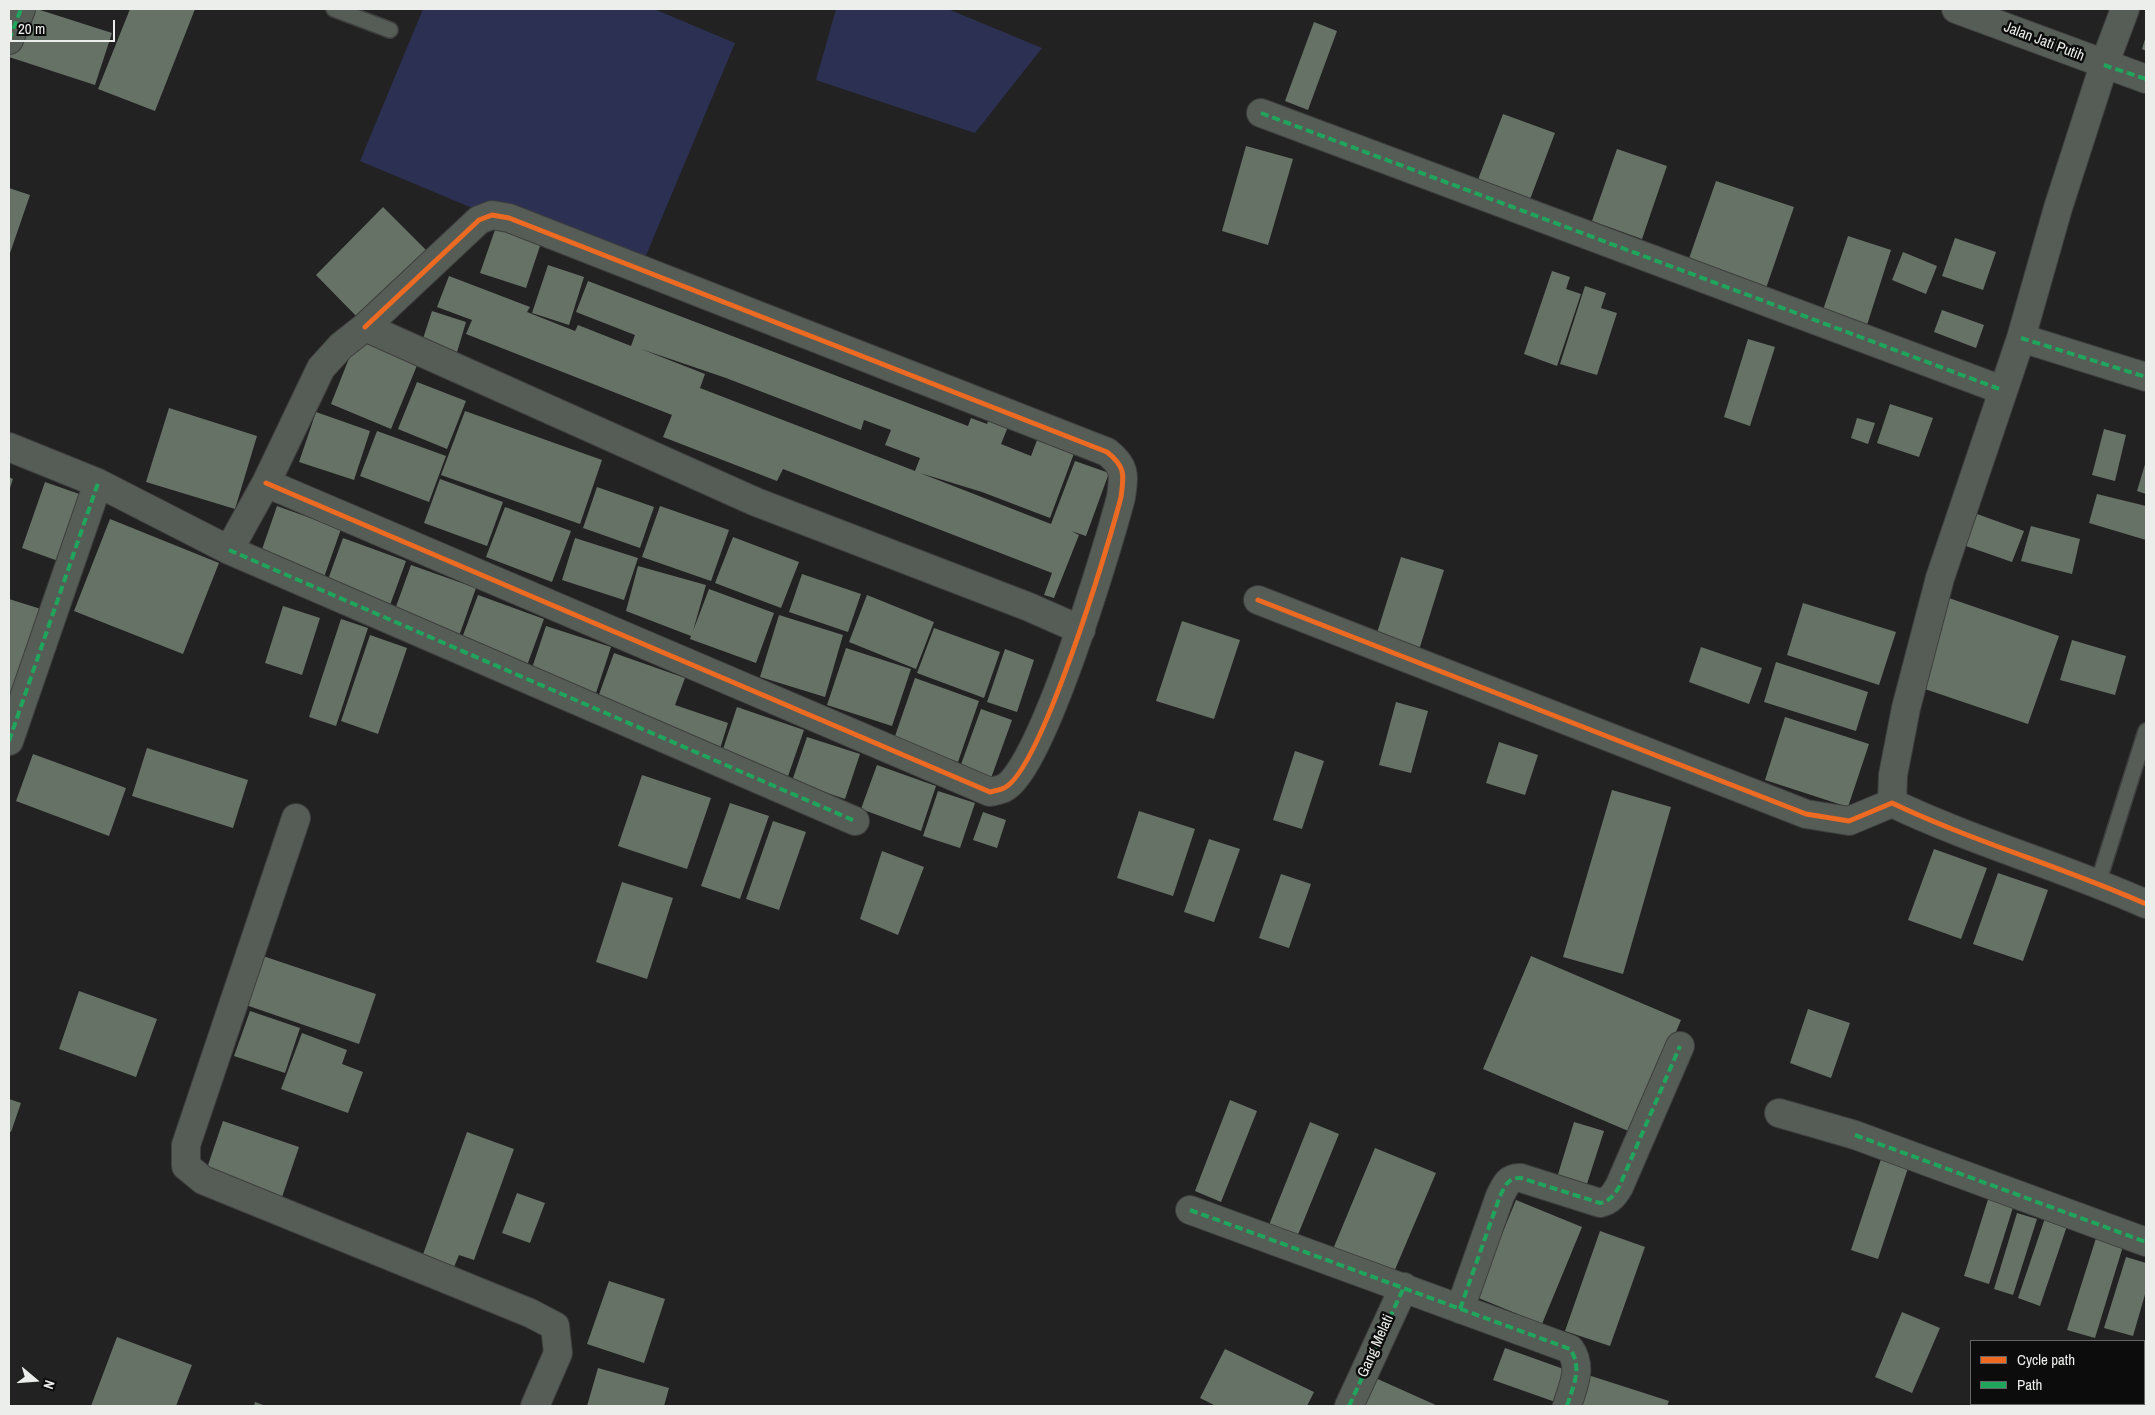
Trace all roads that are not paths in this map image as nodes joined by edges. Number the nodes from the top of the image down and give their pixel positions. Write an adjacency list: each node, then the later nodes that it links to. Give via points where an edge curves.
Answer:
1 (20, 9): 6 (street)
2 (334, 9): 5 (lane)
3 (1956, 9): 7 (street, Jalan Jati Putih)
4 (2126, 9): 7 (street)
5 (390, 30)
6 (9, 40)
7 (2104, 64): 8 (street, Jalan Jati Putih); 11 (street)
8 (2146, 79)
9 (1261, 113): 13 (street)
10 (366, 327): 16 (street, via 321,368); 19 (street, via 756,502); 19 (street, via 479,220 492,215 509,218 1107,452 1120,462 1124,477 1121,498)
11 (2021, 338): 12 (street); 13 (street)
12 (2146, 377)
13 (2002, 390): 22 (street, via 1921,646 1893,775)
14 (9, 447): 15 (street)
15 (98, 483): 17 (street); 21 (street)
16 (266, 483): 17 (street); 19 (street, via 990,792 1005,788 1037,743)
17 (229, 550): 24 (street)
18 (1258, 600): 22 (street, via 1806,814 1849,820)
19 (1081, 630)
20 (2146, 731): 25 (lane)
21 (9, 741)
22 (1892, 803): 25 (street, via 1930,821)
23 (296, 818): 33 (street, via 186,1145 186,1166 203,1180 555,1326 558,1352)
24 (855, 821)
25 (2098, 883): 26 (street)
26 (2146, 904)
27 (1680, 1046): 32 (street, via 1620,1187 1612,1198 1600,1203 1522,1178 1509,1180 1500,1196)
28 (1779, 1113): 30 (street, via 1855,1135)
29 (1190, 1210): 31 (street)
30 (2146, 1242)
31 (1404, 1287): 32 (street); 34 (street, Gang Melati)
32 (1460, 1309): 35 (street, via 1570,1350 1576,1358 1578,1371)
33 (535, 1406)
34 (1349, 1406)
35 (1567, 1406)

